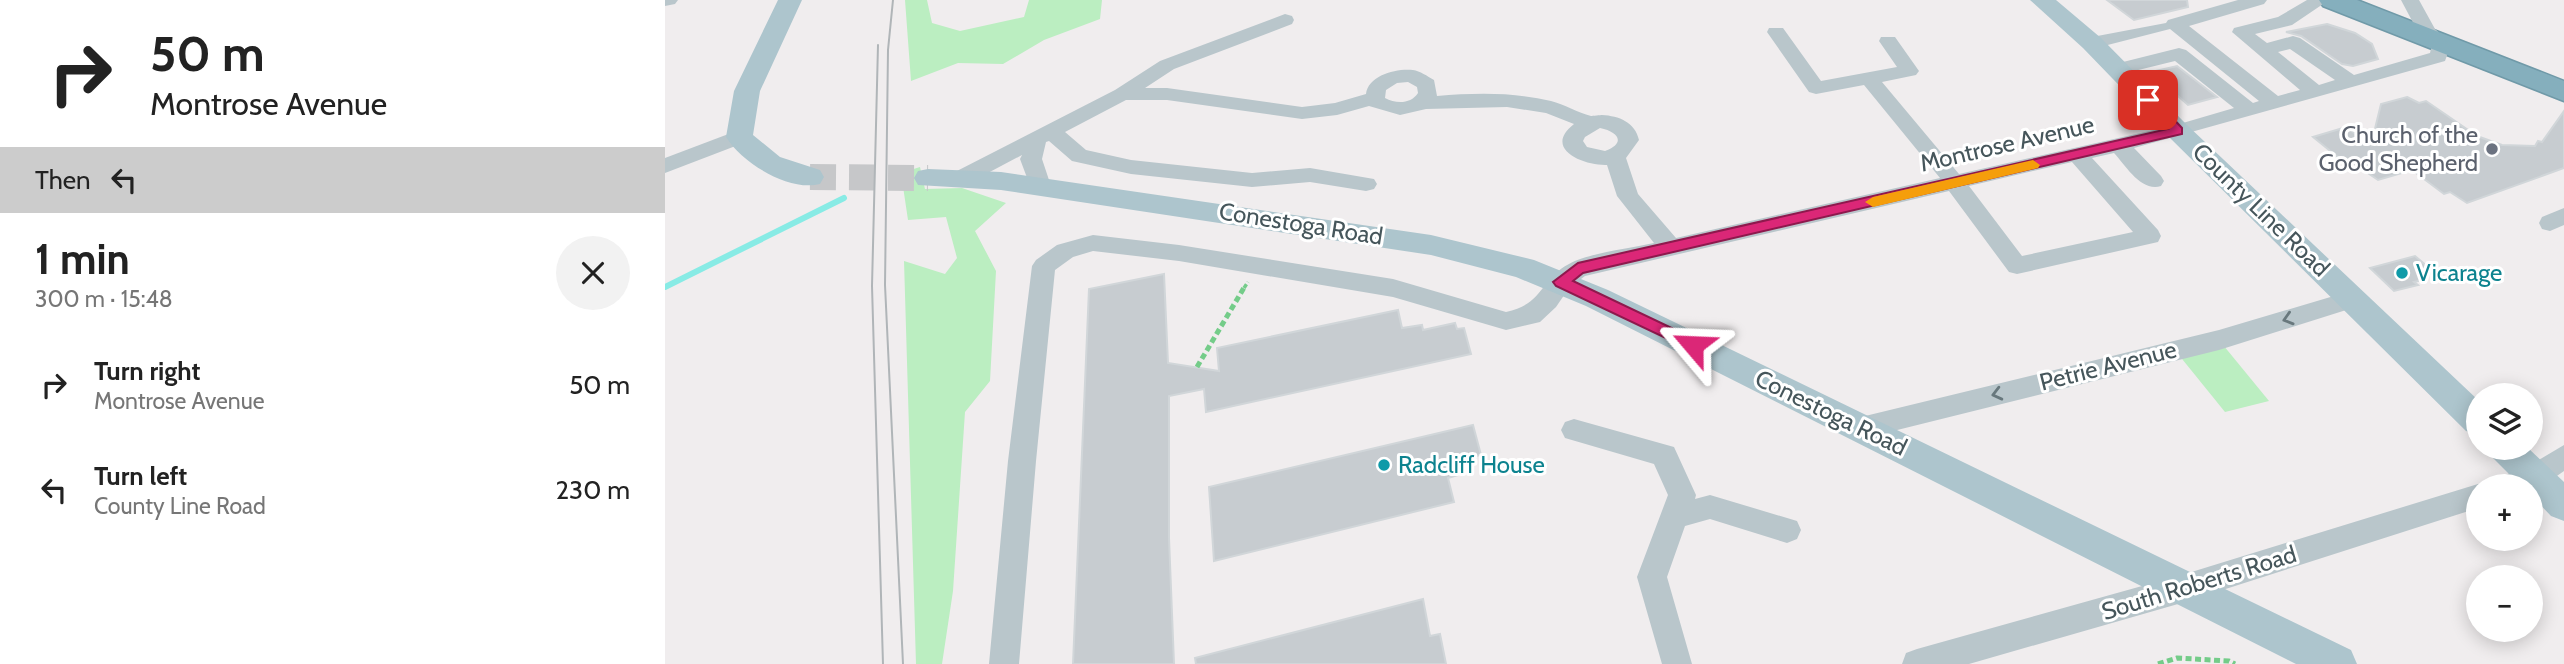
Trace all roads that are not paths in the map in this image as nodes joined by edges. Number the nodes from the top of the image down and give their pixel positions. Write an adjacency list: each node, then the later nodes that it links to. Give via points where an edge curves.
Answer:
1 (790, 0): 29 (main road, via 747,91)
2 (2042, 0): 12 (main road, County Line Road)
3 (2258, 0): 24 (street, via 2175,24)
4 (2320, 0): 8 (street)
5 (2333, 0): 13 (highway)
6 (2410, 0): 13 (street, via 2427,32)
7 (1285, 20): 21 (street, via 1167,65)
8 (2270, 25): 11 (street); 14 (street, via 2241,32)
9 (1776, 32): 17 (street, via 1816,88)
10 (1888, 41): 17 (street, via 1909,71)
11 (2293, 42): 14 (street); 18 (street)
12 (2092, 43): 15 (street, via 2157,29); 16 (main road, County Line Road)
13 (2442, 44): 18 (street, Montrose Avenue, via 2438,57); 20 (highway)
14 (2263, 50): 19 (street)
15 (2179, 54): 16 (street); 25 (street)
16 (2118, 69): 27 (main road, County Line Road)
17 (1869, 79): 38 (street)
18 (2345, 83): 19 (street, Montrose Avenue)
19 (2314, 91): 24 (street, Montrose Avenue)
20 (2564, 92)
21 (1122, 94): 22 (street, via 1167,94 1302,113 1337,109); 28 (street)
22 (1375, 97): 23 (street, via 1390,109); 23 (street, via 1382,82 1412,76 1429,90)
23 (1421, 103): 26 (street, via 1523,103 1574,114)
24 (2274, 103): 25 (street, Montrose Avenue)
25 (2249, 110): 27 (street, Montrose Avenue)
26 (1589, 123): 32 (street, via 1611,122 1627,131 1629,145); 32 (street, via 1575,134 1576,148 1592,157)
27 (2178, 131): 30 (street, Montrose Avenue); 43 (main road, County Line Road)
28 (1044, 136): 36 (street); 39 (street, via 1079,156 1131,167 1252,180 1310,175); 40 (street, via 1031,159)
29 (739, 137): 33 (street); 34 (main road, via 769,164)
30 (2119, 145): 31 (street, Montrose Avenue); 37 (street)
31 (2077, 155): 38 (street, Montrose Avenue); 38 (street, via 2150,236 2017,266)
32 (1615, 156): 41 (street, via 1628,196)
33 (665, 166)
34 (810, 177)
35 (928, 178): 36 (main road, Conestoga Road)
36 (961, 178): 40 (main road, Conestoga Road)
37 (2153, 181)
38 (1955, 183): 41 (street, Montrose Avenue)
39 (1366, 184)
40 (1039, 186): 42 (main road, Conestoga Road, via 1431,244)
41 (1672, 248): 42 (street, Montrose Avenue, via 1578,269)
42 (1561, 282): 45 (main road, Conestoga Road); 55 (street, via 1531,316 1506,321 1393,288 1257,265 1093,243 1065,251 1044,266)
43 (2354, 299): 44 (main road, County Line Road); 45 (street, Petrie Avenue, one-way to 45, via 2219,340)
44 (2466, 409)
45 (1861, 428): 54 (main road, Conestoga Road)
46 (1574, 430): 52 (street, via 1664,455)
47 (2564, 456): 48 (street)
48 (2534, 474)
49 (2543, 494): 51 (main road)
50 (2466, 500): 54 (street, South Roberts Road)
51 (2564, 505)
52 (1678, 506): 53 (street, via 1710,508); 56 (street, via 1652,578)
53 (1787, 530)
54 (2185, 588): 57 (street, South Roberts Road); 58 (main road, Conestoga Road)
55 (1004, 664)
56 (1677, 664)
57 (1917, 664)
58 (2337, 664)

